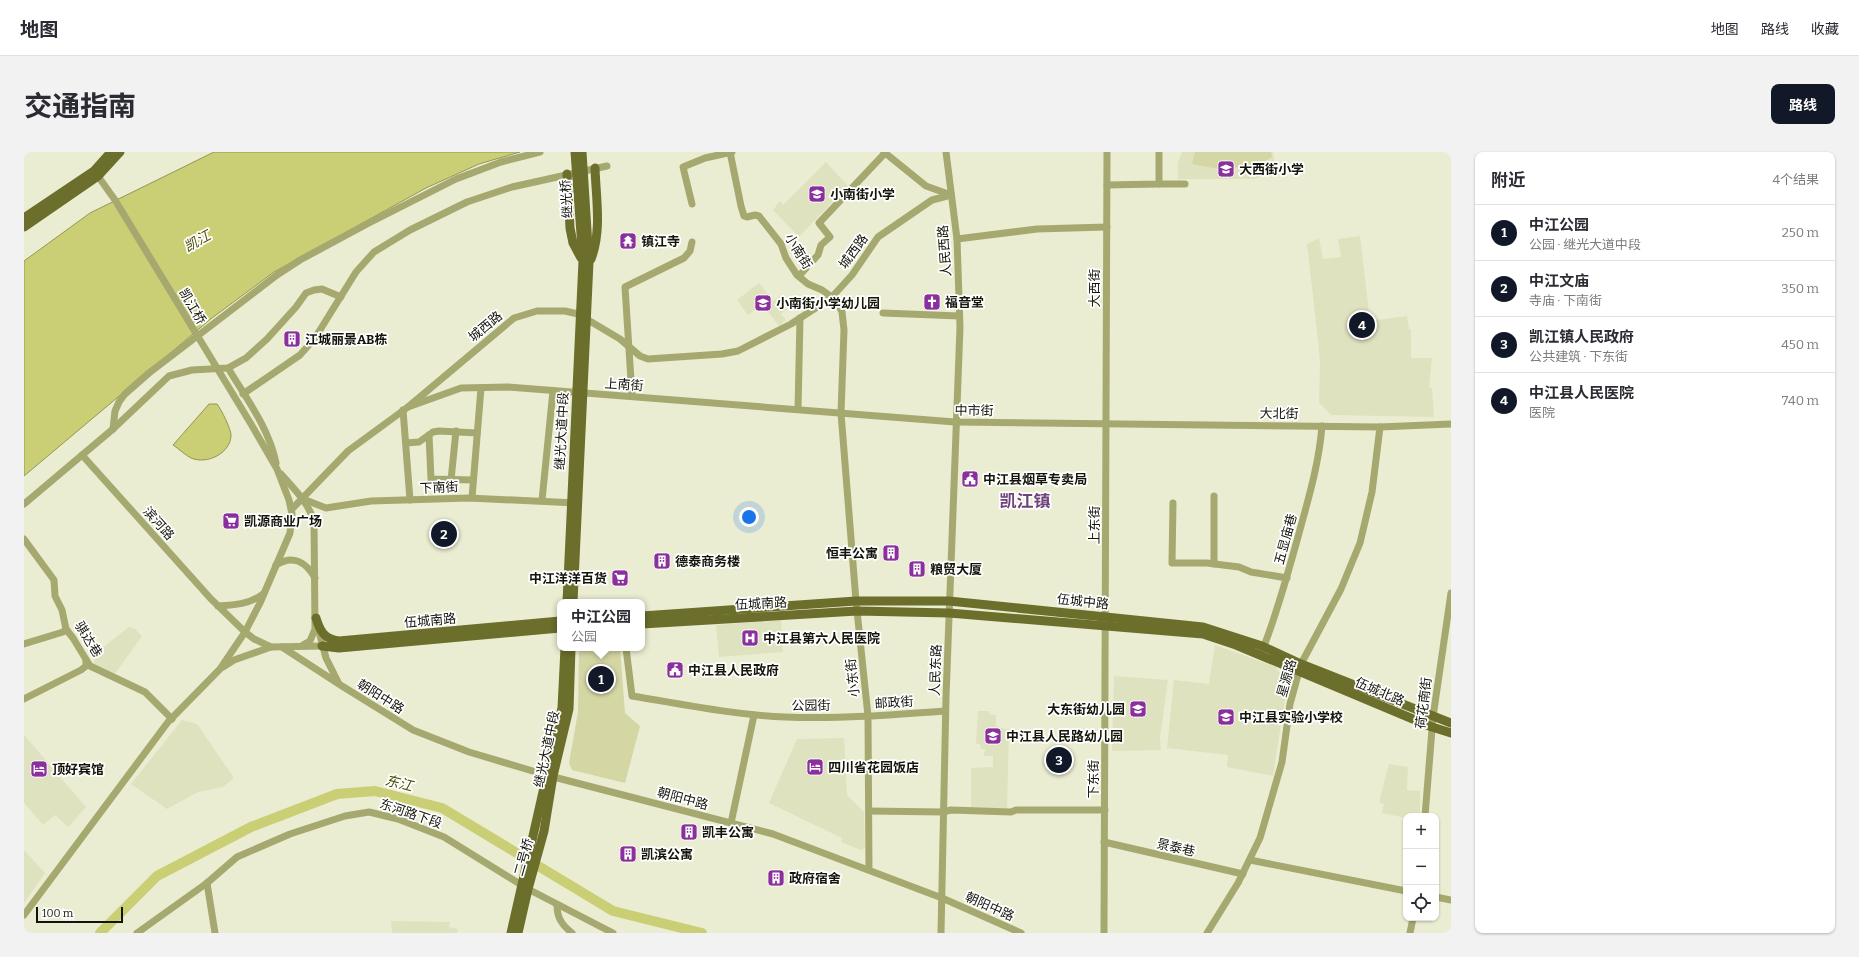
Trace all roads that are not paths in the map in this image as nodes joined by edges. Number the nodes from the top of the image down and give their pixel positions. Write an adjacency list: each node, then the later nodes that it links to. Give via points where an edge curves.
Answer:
1 (111, 152): 13 (main road)
2 (120, 152): 13 (main road)
3 (540, 152): 49 (street, via 456,178 300,260 149,373 125,394 115,411)
4 (575, 152): 25 (main road, 继光桥)
5 (582, 152): 25 (main road, 继光桥)
6 (731, 152): 19 (street, via 705,158 683,167); 27 (street, 小南街, via 744,216 759,216 781,244 786,258)
7 (884, 152): 18 (street, via 926,186); 27 (street, via 819,223 830,237 821,245 818,255)
8 (946, 152): 18 (street, 人民西路)
9 (1107, 152): 17 (street, 大西街)
10 (1159, 152): 15 (street)
11 (607, 166): 12 (street)
12 (595, 168): 14 (street); 26 (main road, via 597,232 595,247)
13 (96, 173): 20 (main road); 21 (main road); 55 (street, 凯江桥, via 115,200)
14 (567, 174): 26 (main road, via 573,243); 28 (street, via 512,187 467,202 410,230 374,252 356,272)
15 (1159, 184): 16 (street); 17 (street)
16 (1186, 184)
17 (1107, 185): 22 (street, 大西街)
18 (951, 195): 23 (street, 人民西路); 29 (street, 城西路, via 932,200 878,237)
19 (692, 204)
20 (24, 218)
21 (24, 227)
22 (1107, 227): 23 (street, via 1037,229); 45 (street, 大西街)
23 (957, 239): 31 (street, 人民西路)
24 (692, 242): 34 (street, via 690,251 684,258 625,287)
25 (586, 243): 26 (main road)
26 (586, 262): 32 (main road, 继光大道中段)
27 (799, 276): 29 (street, 小南街)
28 (341, 297): 35 (street, via 322,289 306,293 267,339 246,358); 38 (street, via 315,338 300,355)
29 (831, 298): 33 (street, 城西路); 43 (street, 小南街, via 836,300 842,312 844,330)
30 (883, 313): 31 (street)
31 (960, 316): 44 (street, 人民西路)
32 (584, 318): 34 (street, 城西路, via 620,339); 39 (main road, 继光大道中段); 41 (street, 城西路, via 565,311 537,311 514,318)
33 (800, 318): 34 (street, 城西路, via 738,351 722,354 648,359); 42 (street)
34 (630, 348): 40 (street)
35 (228, 368): 38 (street); 49 (street, via 192,370 169,376)
36 (481, 388): 37 (street, 上南街, via 508,387); 41 (street, 上南街, via 461,388); 51 (street)
37 (553, 391): 39 (street, 上南街); 62 (street)
38 (243, 394): 55 (street, via 267,434)
39 (579, 394): 40 (street, 上南街); 63 (main road, 继光大道中段)
40 (632, 396): 42 (street, 上南街)
41 (405, 409): 53 (street); 59 (street, 城西路, via 348,451)
42 (798, 409): 43 (street, 上南街)
43 (841, 412): 44 (street, 中市街); 76 (street, 小东街)
44 (956, 422): 45 (street, 中市街); 77 (street, 人民东路)
45 (1106, 424): 47 (street, 大北街); 82 (street, 上东街)
46 (1451, 424): 48 (street, 大北街)
47 (1322, 426): 48 (street, 大北街); 71 (street, 五显庙巷, via 1316,470)
48 (1380, 427): 100 (street, 星源路, via 1372,492 1360,543 1341,589)
49 (113, 428): 54 (street)
50 (456, 431): 51 (street); 52 (street); 56 (street)
51 (477, 433): 57 (street)
52 (430, 434): 53 (street, via 419,442); 56 (street, via 431,479)
53 (406, 443): 61 (street)
54 (82, 455): 65 (street); 78 (street, 滨河路)
55 (277, 469): 59 (street); 66 (street)
56 (451, 480): 57 (street)
57 (473, 480): 60 (street)
58 (1214, 496): 68 (street)
59 (303, 498): 61 (street, 下南街, via 326,508 371,501); 66 (street, 城西路); 70 (street, via 311,510 314,521)
60 (472, 498): 61 (street, 下南街); 62 (street, 下南街)
61 (410, 500)
62 (542, 500): 63 (street, 下南街)
63 (574, 503): 74 (main road, 继光大道中段); 75 (main road, 继光大道中段)
64 (1173, 503): 68 (street, via 1172,563)
65 (24, 504)
66 (292, 509): 69 (street, via 290,533)
67 (24, 539): 88 (street, 骐达巷, via 54,580)
68 (1214, 564): 71 (street)
69 (276, 565): 70 (street, via 286,560 296,560 307,566); 72 (street)
70 (315, 578): 83 (street)
71 (1287, 578): 98 (street, 五显庙巷, via 1275,620)
72 (265, 593): 78 (street, via 255,600); 89 (street)
73 (1451, 594): 107 (street, 荷花南街)
74 (567, 599)
75 (573, 599)
76 (856, 601): 77 (main road, 伍城中路); 79 (street, 小东街); 81 (main road, 伍城南路)
77 (949, 601): 80 (street, 人民东路); 82 (main road, 伍城中路)
78 (218, 606): 89 (street, 滨河路)
79 (857, 611): 80 (main road, 伍城中路); 85 (main road, 伍城南路); 106 (street, 小东街)
80 (948, 613): 86 (main road, 伍城中路); 104 (street, 人民东路)
81 (645, 616)
82 (1106, 616): 86 (street, 上东街); 98 (main road, 伍城中路, via 1202,627)
83 (316, 618): 84 (main road, 伍城南路, via 327,638 339,641); 91 (street, via 313,636 310,641); 92 (street)
84 (557, 621)
85 (645, 624)
86 (1106, 626): 98 (main road, 伍城中路, via 1203,634); 113 (street, 下东街)
87 (557, 628): 92 (main road, 伍城南路, via 339,648)
88 (66, 629): 90 (street); 99 (street, 骐达巷)
89 (245, 632): 93 (street, 滨河路); 101 (street)
90 (24, 644)
91 (301, 645): 92 (street); 94 (street)
92 (322, 646): 102 (street, via 332,673)
93 (271, 647): 94 (street); 101 (street, via 234,660)
94 (282, 647): 102 (street, 朝阳中路)
95 (565, 651): 112 (main road, 继光大道中段, via 562,708)
96 (571, 651): 112 (main road, 继光大道中段, via 569,709)
97 (626, 651): 105 (street, 公园街, via 632,696)
98 (1262, 651): 100 (main road, 伍城中路)
99 (86, 660): 103 (street, via 86,666 81,670); 108 (street, 骐达巷, via 99,671 144,692)
100 (1300, 667): 107 (main road, 伍城北路); 110 (main road, 伍城北路); 120 (street, 星源路, via 1290,704 1282,762 1260,838)
101 (220, 669): 108 (street)
102 (342, 686): 112 (street, 朝阳中路, via 413,730 469,752)
103 (24, 699)
104 (945, 711): 106 (street, 邮政街); 115 (street, 人民东路)
105 (754, 715): 106 (street, 公园街); 117 (street)
106 (868, 716): 114 (street, 小东街)
107 (1433, 717): 109 (main road, 伍城北路); 110 (street, 荷花南街)
108 (172, 719): 130 (street)
109 (1451, 723)
110 (1432, 727): 111 (main road, 伍城北路); 116 (street, 荷花南街)
111 (1451, 734)
112 (550, 776): 117 (street, 朝阳中路); 118 (main road, 继光大道中段)
113 (1105, 810): 115 (street); 119 (street, 下东街)
114 (869, 811): 115 (street); 121 (street, 小东街)
115 (943, 812): 126 (street, 人民东路)
116 (1425, 813)
117 (731, 823): 121 (street, 朝阳中路, via 773,834)
118 (540, 830): 124 (main road, 二号桥)
119 (1104, 842): 122 (street, 景泰巷); 140 (street, 下东街)
120 (1250, 860): 122 (street, 星源路); 125 (street)
121 (869, 870): 126 (street, 朝阳中路)
122 (1243, 874): 141 (street, 星源路)
123 (207, 883): 124 (street, 东河路下段, via 237,858 290,834 344,816 369,812 398,819 444,837); 132 (street, 东河路下段); 133 (street)
124 (525, 887): 129 (street, 东河路下段); 134 (main road); 135 (main road)
125 (1403, 890)
126 (942, 898): 138 (street, 人民东路); 139 (street, 朝阳中路)
127 (1439, 898): 128 (street)
128 (1451, 900)
129 (557, 905): 136 (street, via 557,914 563,926); 137 (street, 东河路下段)
130 (24, 915)
131 (1412, 921): 142 (street)
132 (137, 933)
133 (215, 933)
134 (511, 933)
135 (518, 933)
136 (572, 933)
137 (613, 933)
138 (941, 933)
139 (1021, 933)
140 (1104, 933)
141 (1207, 933)
142 (1410, 933)

